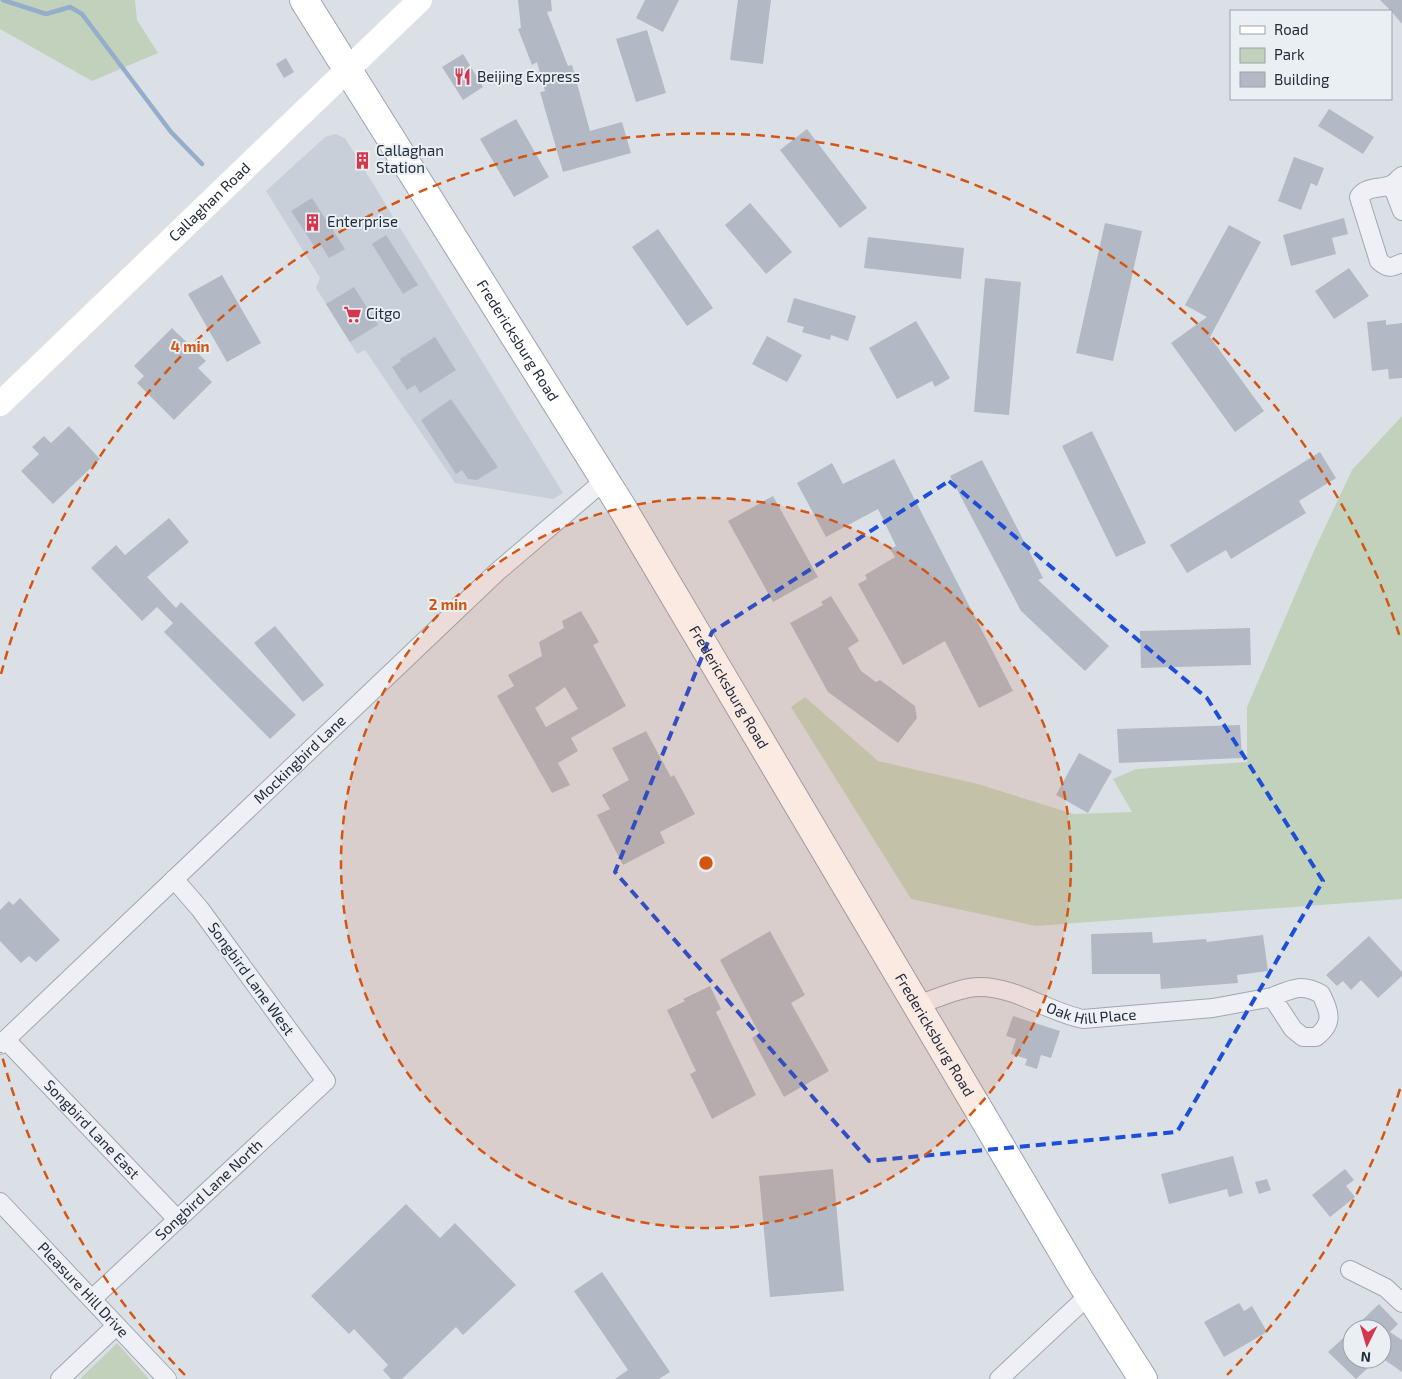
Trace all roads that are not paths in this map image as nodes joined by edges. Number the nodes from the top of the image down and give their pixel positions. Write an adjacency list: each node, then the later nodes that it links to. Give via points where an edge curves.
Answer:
1 (304, 0): 3 (main road, Fredericksburg Road)
2 (420, 0): 3 (main road, Callaghan Road)
3 (347, 72): 7 (main road, Callaghan Road); 8 (main road, Fredericksburg Road)
4 (1397, 180): 5 (street); 6 (street, via 1362,192 1359,197 1379,261 1386,268)
5 (1402, 211)
6 (1402, 263)
7 (0, 404)
8 (605, 480): 9 (street, Mockingbird Lane, via 497,572); 11 (main road, Fredericksburg Road)
9 (174, 879): 12 (street, Mockingbird Lane); 13 (street, Songbird Lane West)
10 (1272, 998): 11 (street, Oak Hill Place, via 1213,1008 1084,1019 1016,995 980,987)
11 (917, 1005): 17 (main road, Fredericksburg Road)
12 (3, 1042): 15 (street, Songbird Lane East)
13 (326, 1081): 15 (street, Songbird Lane North)
14 (0, 1202): 18 (street, Pleasure Hill Drive)
15 (177, 1218): 18 (street, Songbird Lane North)
16 (1350, 1270): 19 (street, via 1386,1288)
17 (1089, 1295): 23 (street); 24 (main road, Fredericksburg Road)
18 (92, 1299): 20 (street, Pleasure Hill Drive)
19 (1402, 1303)
20 (116, 1326): 21 (street); 22 (street, Pleasure Hill Drive)
21 (60, 1379)
22 (167, 1379)
23 (999, 1379)
24 (1143, 1379)

